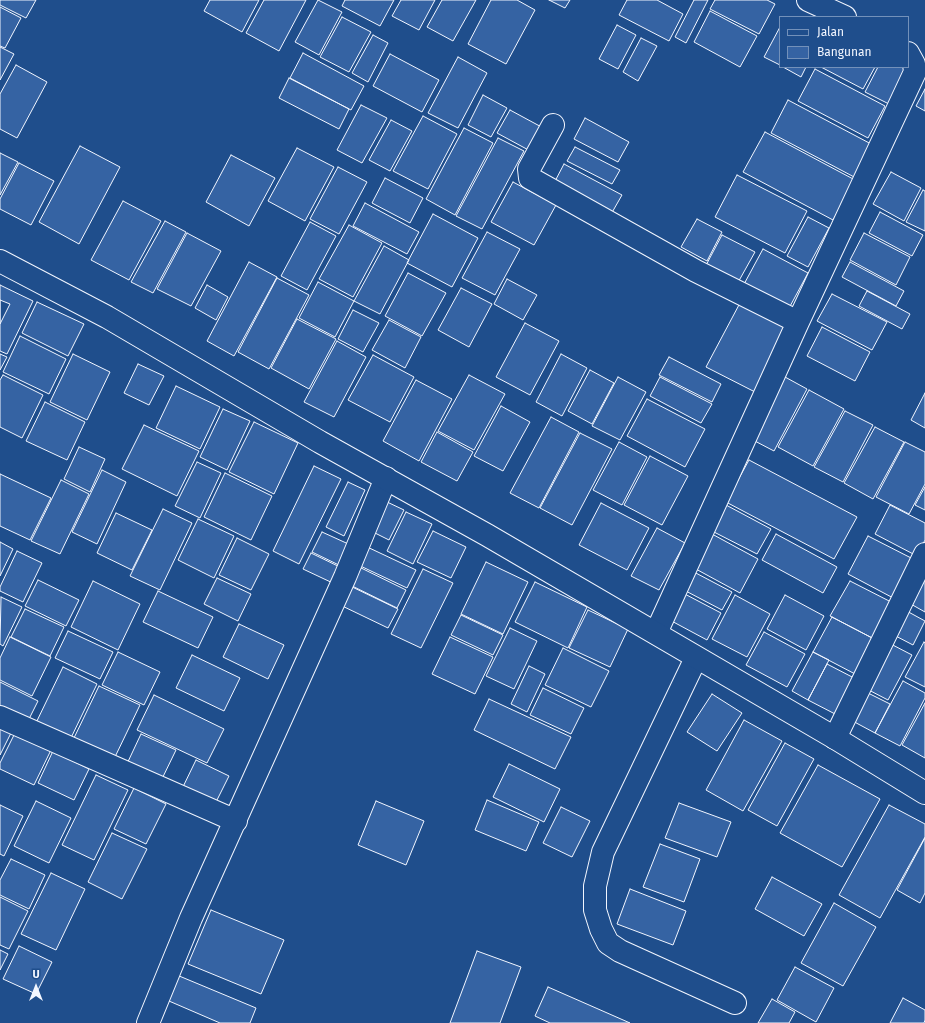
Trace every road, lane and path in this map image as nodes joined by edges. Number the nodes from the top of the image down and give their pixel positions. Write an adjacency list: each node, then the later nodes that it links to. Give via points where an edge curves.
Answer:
1 (808, 0): 2 (street)
2 (842, 16)
3 (909, 55): 6 (street, via 915,72)
4 (553, 125): 6 (street, via 529,169 530,178 696,271)
5 (0, 261): 7 (street, via 107,317)
6 (798, 322): 9 (street)
7 (386, 478): 9 (street); 14 (street, via 345,577)
8 (925, 554): 12 (street)
9 (656, 633): 10 (street)
10 (696, 658): 12 (street); 15 (street, via 603,852 595,886 595,910 608,943 620,951)
11 (0, 717): 14 (street)
12 (836, 738): 13 (street)
13 (925, 793)
14 (236, 821): 16 (street, via 191,918)
15 (735, 1003)
16 (148, 1023)

